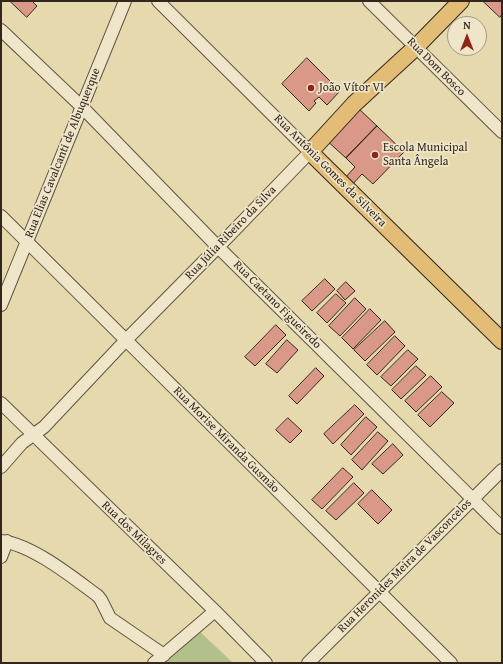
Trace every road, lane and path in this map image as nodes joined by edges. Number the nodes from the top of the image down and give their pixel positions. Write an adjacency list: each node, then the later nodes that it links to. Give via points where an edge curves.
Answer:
1 (125, 1): 7 (street, Rua Elias Cavalcanti de Albuquerque)
2 (158, 1): 9 (street, Rua Antônia Gomes da Silveira)
3 (370, 1): 6 (street, Rua Dom Bosco)
4 (461, 1): 6 (main road, Rua Júlia Ribeiro da Silva)
5 (1, 30): 7 (street, Rua Caetano Figueiredo)
6 (416, 47): 8 (street, Rua Dom Bosco); 9 (main road, Rua Júlia Ribeiro da Silva, via 354,104)
7 (82, 107): 11 (street, Rua Elias Cavalcanti de Albuquerque); 12 (street, Rua Caetano Figueiredo)
8 (502, 132)
9 (310, 152): 12 (street, Rua Júlia Ribeiro da Silva); 15 (main road, Rua Antônia Gomes da Silveira)
10 (1, 216): 11 (street, Rua Morise Miranda Gusmão)
11 (27, 241): 13 (street, Rua Elias Cavalcanti de Albuquerque); 14 (street, Rua Morise Miranda Gusmão)
12 (218, 247): 14 (street, Rua Júlia Ribeiro da Silva); 20 (street, Rua Caetano Figueiredo)
13 (1, 305)
14 (126, 340): 17 (street, Rua Júlia Ribeiro da Silva); 24 (street, Rua Morise Miranda Gusmão)
15 (502, 341)
16 (1, 403): 17 (street, Rua dos Milagres)
17 (33, 435): 18 (street, Rua Júlia Ribeiro da Silva, via 22,443); 25 (street, Rua dos Milagres)
18 (1, 467)
19 (502, 470): 20 (street, Rua Heronides Meira de Vasconcelos)
20 (472, 499): 21 (street, Rua Caetano Figueiredo); 24 (street, Rua Heronides Meira de Vasconcelos)
21 (502, 528)
22 (4, 541): 23 (street); 26 (street, via 39,556 72,577 101,600 110,618)
23 (1, 557)
24 (380, 592): 29 (street, Rua Heronides Meira de Vasconcelos); 30 (street, Rua Morise Miranda Gusmão)
25 (215, 611): 26 (street); 28 (street, Rua dos Milagres)
26 (164, 654): 27 (street)
27 (154, 663)
28 (266, 663)
29 (308, 663)
30 (451, 663)

